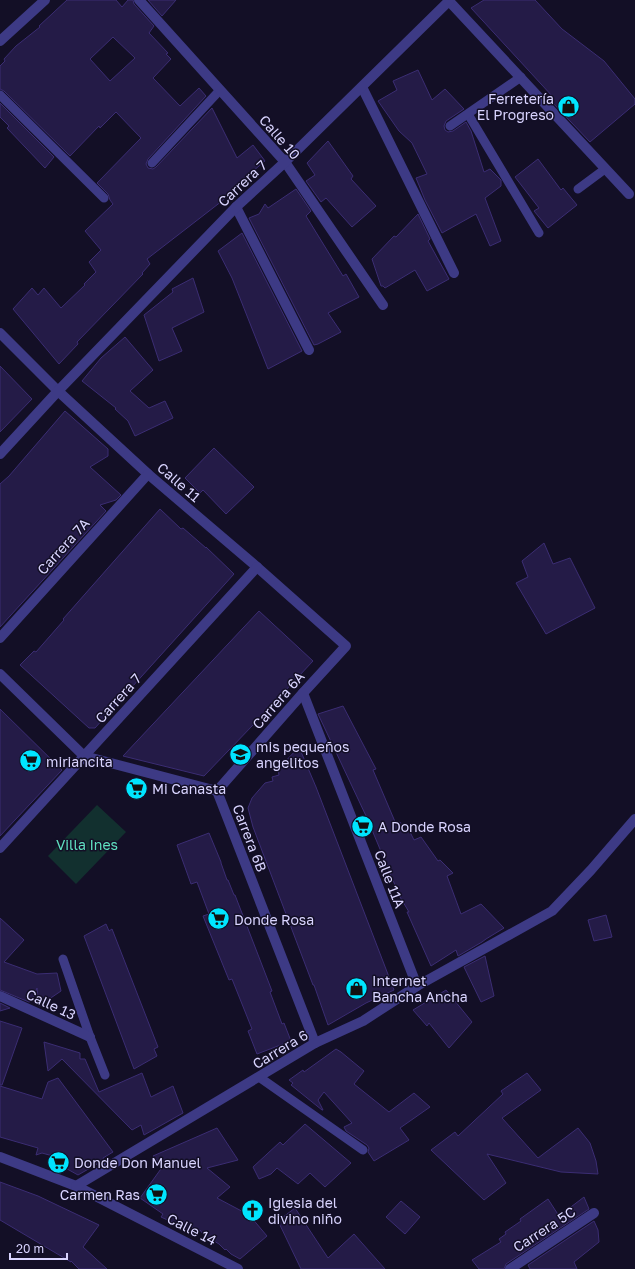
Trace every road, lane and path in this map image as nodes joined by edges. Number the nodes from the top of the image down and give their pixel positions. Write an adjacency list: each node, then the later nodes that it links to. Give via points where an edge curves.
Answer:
1 (45, 0): 4 (street)
2 (139, 0): 7 (street, Calle 10)
3 (450, 0): 5 (street); 6 (street, Carrera 7)
4 (0, 41)
5 (520, 77): 9 (lane); 13 (street)
6 (362, 87): 11 (street, Carrera 7); 19 (street)
7 (220, 90): 11 (street, Calle 10); 12 (lane)
8 (0, 95): 16 (lane)
9 (468, 114): 10 (lane); 18 (lane)
10 (450, 126)
11 (285, 162): 17 (street, Carrera 7); 20 (street, Calle 10)
12 (152, 163)
13 (605, 169): 14 (lane); 15 (street)
14 (578, 188)
15 (629, 194)
16 (104, 198)
17 (236, 207): 22 (street); 23 (street, Carrera 7)
18 (539, 233)
19 (454, 273)
20 (383, 305)
21 (0, 333): 23 (street, Calle 11)
22 (309, 350)
23 (58, 391): 24 (street, Carrera 7); 25 (street, Calle 11)
24 (0, 454)
25 (148, 474): 26 (street, Calle 11); 27 (street, Carrera 7A)
26 (257, 567): 28 (street, Calle 11); 31 (street, Carrera 7)
27 (0, 638)
28 (346, 646): 30 (street, Carrera 6A)
29 (0, 674): 31 (street)
30 (303, 692): 32 (street, Carrera 6A); 36 (street, Calle 11A)
31 (84, 756): 32 (street); 34 (street, Carrera 7)
32 (217, 791): 39 (street, Carrera 6B)
33 (635, 819): 36 (street, Carrera 6, via 552,911)
34 (0, 848)
35 (63, 959): 38 (lane)
36 (417, 986): 39 (street, Carrera 6, via 363,1020)
37 (0, 996): 38 (street, Calle 13)
38 (90, 1037): 40 (lane)
39 (315, 1044): 41 (street, Carrera 6)
40 (105, 1075)
41 (259, 1077): 42 (lane); 44 (street, Carrera 6)
42 (363, 1150)
43 (0, 1157): 44 (street, Calle 14)
44 (76, 1186): 46 (street, Calle 14)
45 (594, 1213): 47 (street, Carrera 5C)
46 (238, 1269)
47 (510, 1269)

